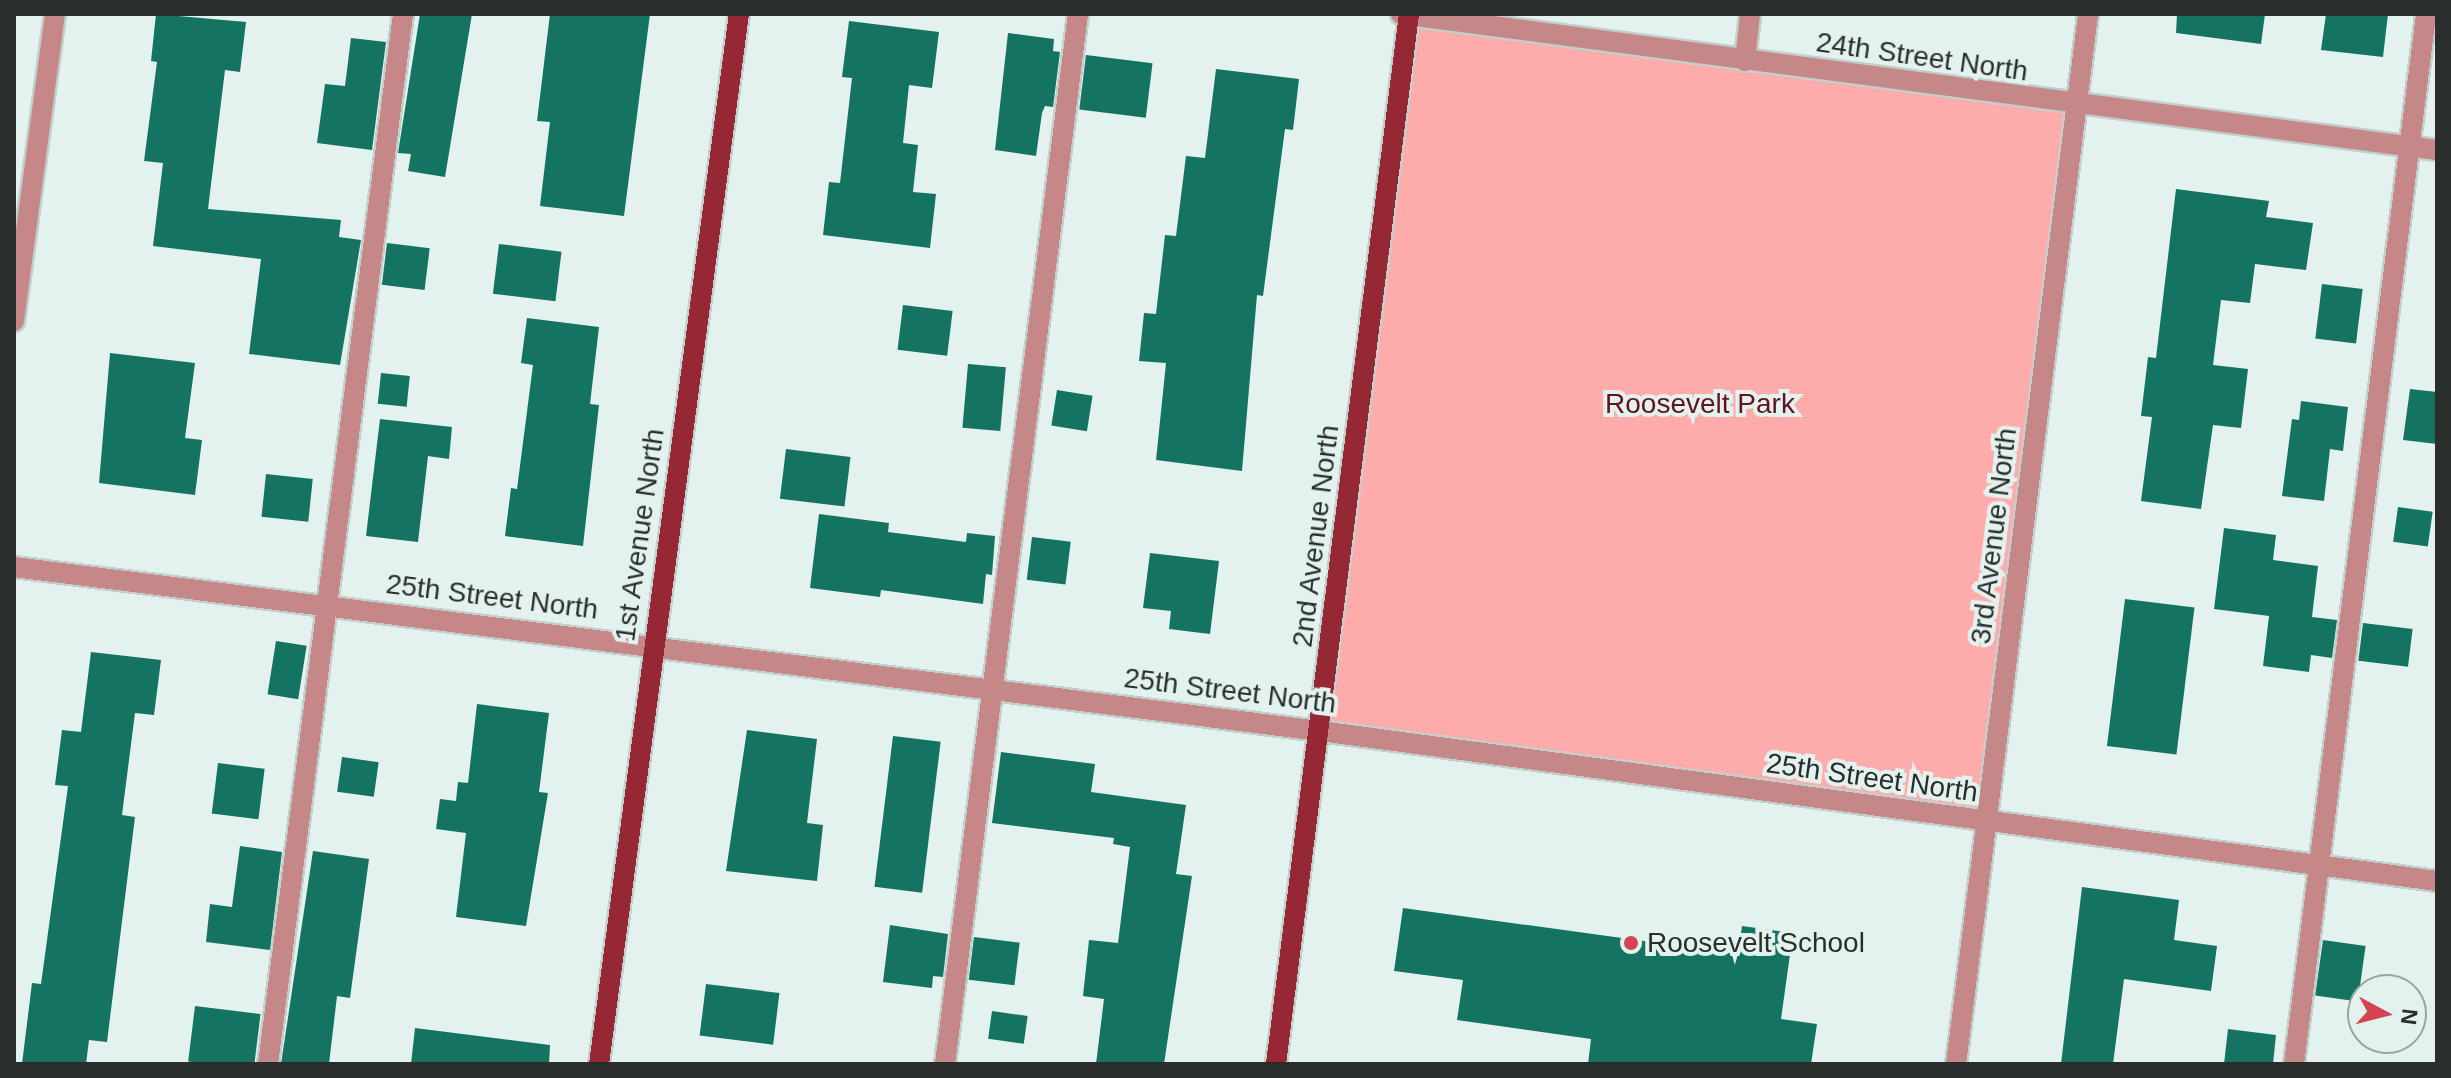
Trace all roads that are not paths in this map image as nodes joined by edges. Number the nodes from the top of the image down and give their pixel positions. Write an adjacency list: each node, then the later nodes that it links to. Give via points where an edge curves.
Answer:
1 (55, 14): 14 (street)
2 (403, 14): 16 (street)
3 (739, 14): 17 (main road, 1st Avenue North)
4 (1078, 14): 18 (street)
5 (1401, 14): 6 (street, 24th Street North)
6 (1409, 14): 10 (street, 24th Street North); 19 (main road, 2nd Avenue North)
7 (1750, 14): 10 (street)
8 (2088, 14): 11 (street, 3rd Avenue North)
9 (2426, 14): 12 (street)
10 (1745, 61): 11 (street, 24th Street North)
11 (2077, 107): 12 (street, 24th Street North); 20 (street, 3rd Avenue North)
12 (2409, 147): 13 (street, 24th Street North); 21 (street)
13 (2437, 150)
14 (14, 321)
15 (14, 567): 16 (street, 25th Street North)
16 (327, 605): 17 (street, 25th Street North); 23 (street)
17 (653, 645): 18 (street, 25th Street North); 24 (main road, 1st Avenue North)
18 (991, 689): 19 (street, 25th Street North); 25 (street)
19 (1320, 731): 20 (street, 25th Street North); 26 (main road, 2nd Avenue North)
20 (1986, 822): 21 (street, 25th Street North); 27 (street, 3rd Avenue North)
21 (2317, 865): 22 (street, 25th Street North); 28 (street)
22 (2437, 881)
23 (268, 1064)
24 (599, 1064)
25 (945, 1064)
26 (1276, 1064)
27 (1956, 1064)
28 (2294, 1064)

